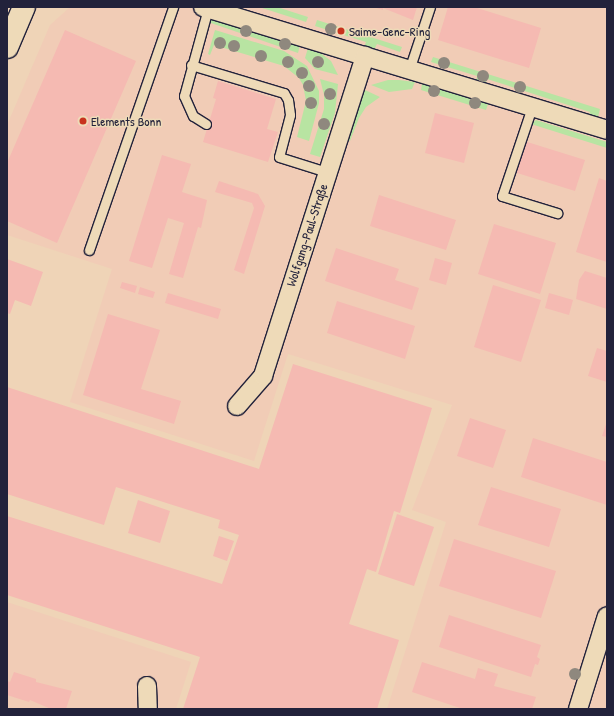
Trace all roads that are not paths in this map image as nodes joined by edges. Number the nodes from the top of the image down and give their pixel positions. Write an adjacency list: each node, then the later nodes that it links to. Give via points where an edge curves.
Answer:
1 (24, 7): 5 (main road)
2 (173, 7): 14 (lane)
3 (430, 7): 8 (lane)
4 (205, 8): 6 (street); 7 (lane)
5 (7, 47)
6 (365, 56): 8 (street); 12 (street, Wolfgang-Paul-Straße)
7 (191, 66): 10 (lane, via 184,96 186,107 193,116); 12 (lane, via 284,93 288,100 290,115 279,157)
8 (409, 70): 9 (street)
9 (532, 107): 11 (street); 13 (lane, via 502,196)
10 (206, 124)
11 (607, 130)
12 (327, 172): 15 (street, Wolfgang-Paul-Straße, via 263,376)
13 (557, 213)
14 (89, 250)
15 (237, 406)
16 (607, 616): 19 (street)
17 (147, 686): 18 (street)
18 (148, 709)
19 (578, 709)

